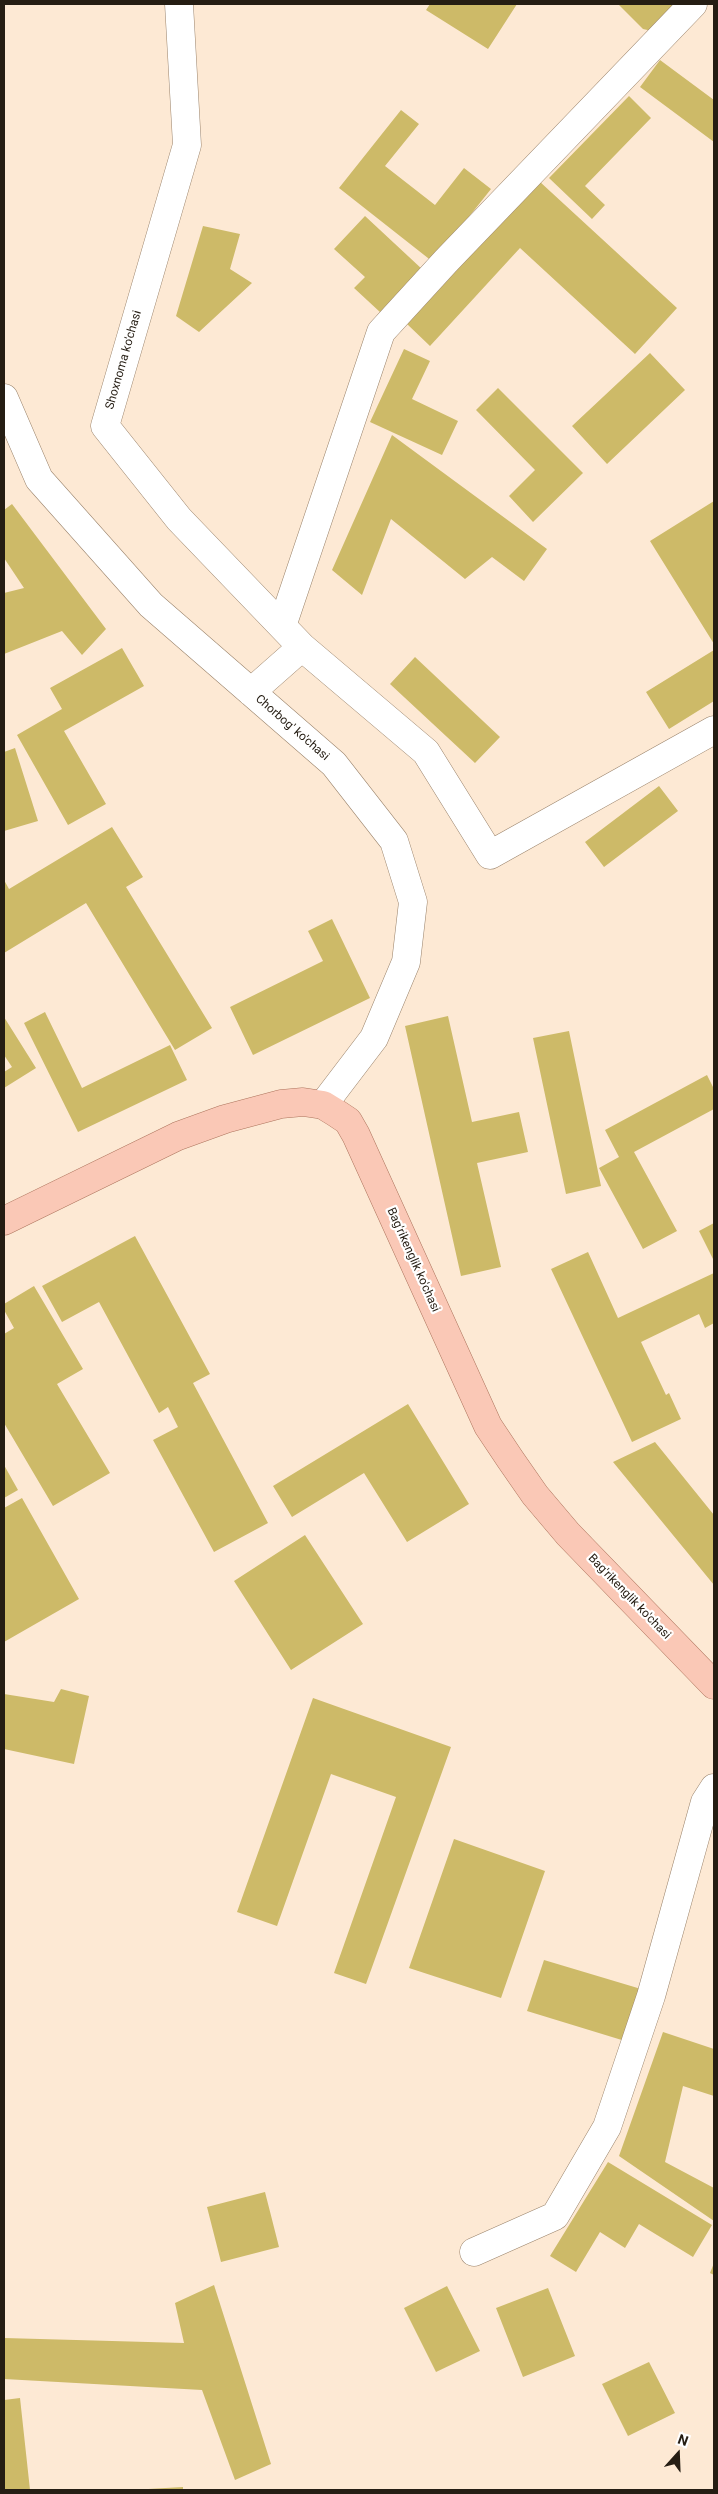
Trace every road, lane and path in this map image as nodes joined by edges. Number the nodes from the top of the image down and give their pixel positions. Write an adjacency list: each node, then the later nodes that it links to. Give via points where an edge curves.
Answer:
1 (179, 4): 4 (street, Shoxnoma ko'chasi, via 187,145 105,426 180,519)
2 (693, 4): 4 (street, via 381,332)
3 (4, 398): 6 (street, Chorbog' ko'chasi, via 39,479 152,605)
4 (282, 626): 5 (street, Shoxnoma ko'chasi)
5 (302, 647): 6 (street); 7 (street, Shoxnoma ko'chasi, via 426,752 490,855)
6 (251, 692): 8 (street, Chorbog' ko'chasi, via 334,764 394,841 413,902 406,962 374,1038)
7 (714, 730)
8 (322, 1105): 9 (main road, Bag'rikenglik ko'chasi, via 303,1102 281,1104 178,1136); 10 (main road, Bag'rikenglik ko'chasi, via 348,1121 356,1135 488,1426 510,1459 568,1534)
9 (4, 1221)
10 (714, 1685)
11 (714, 1788): 12 (street, via 705,1802 651,1996 607,2127 555,2216)
12 (474, 2252)

